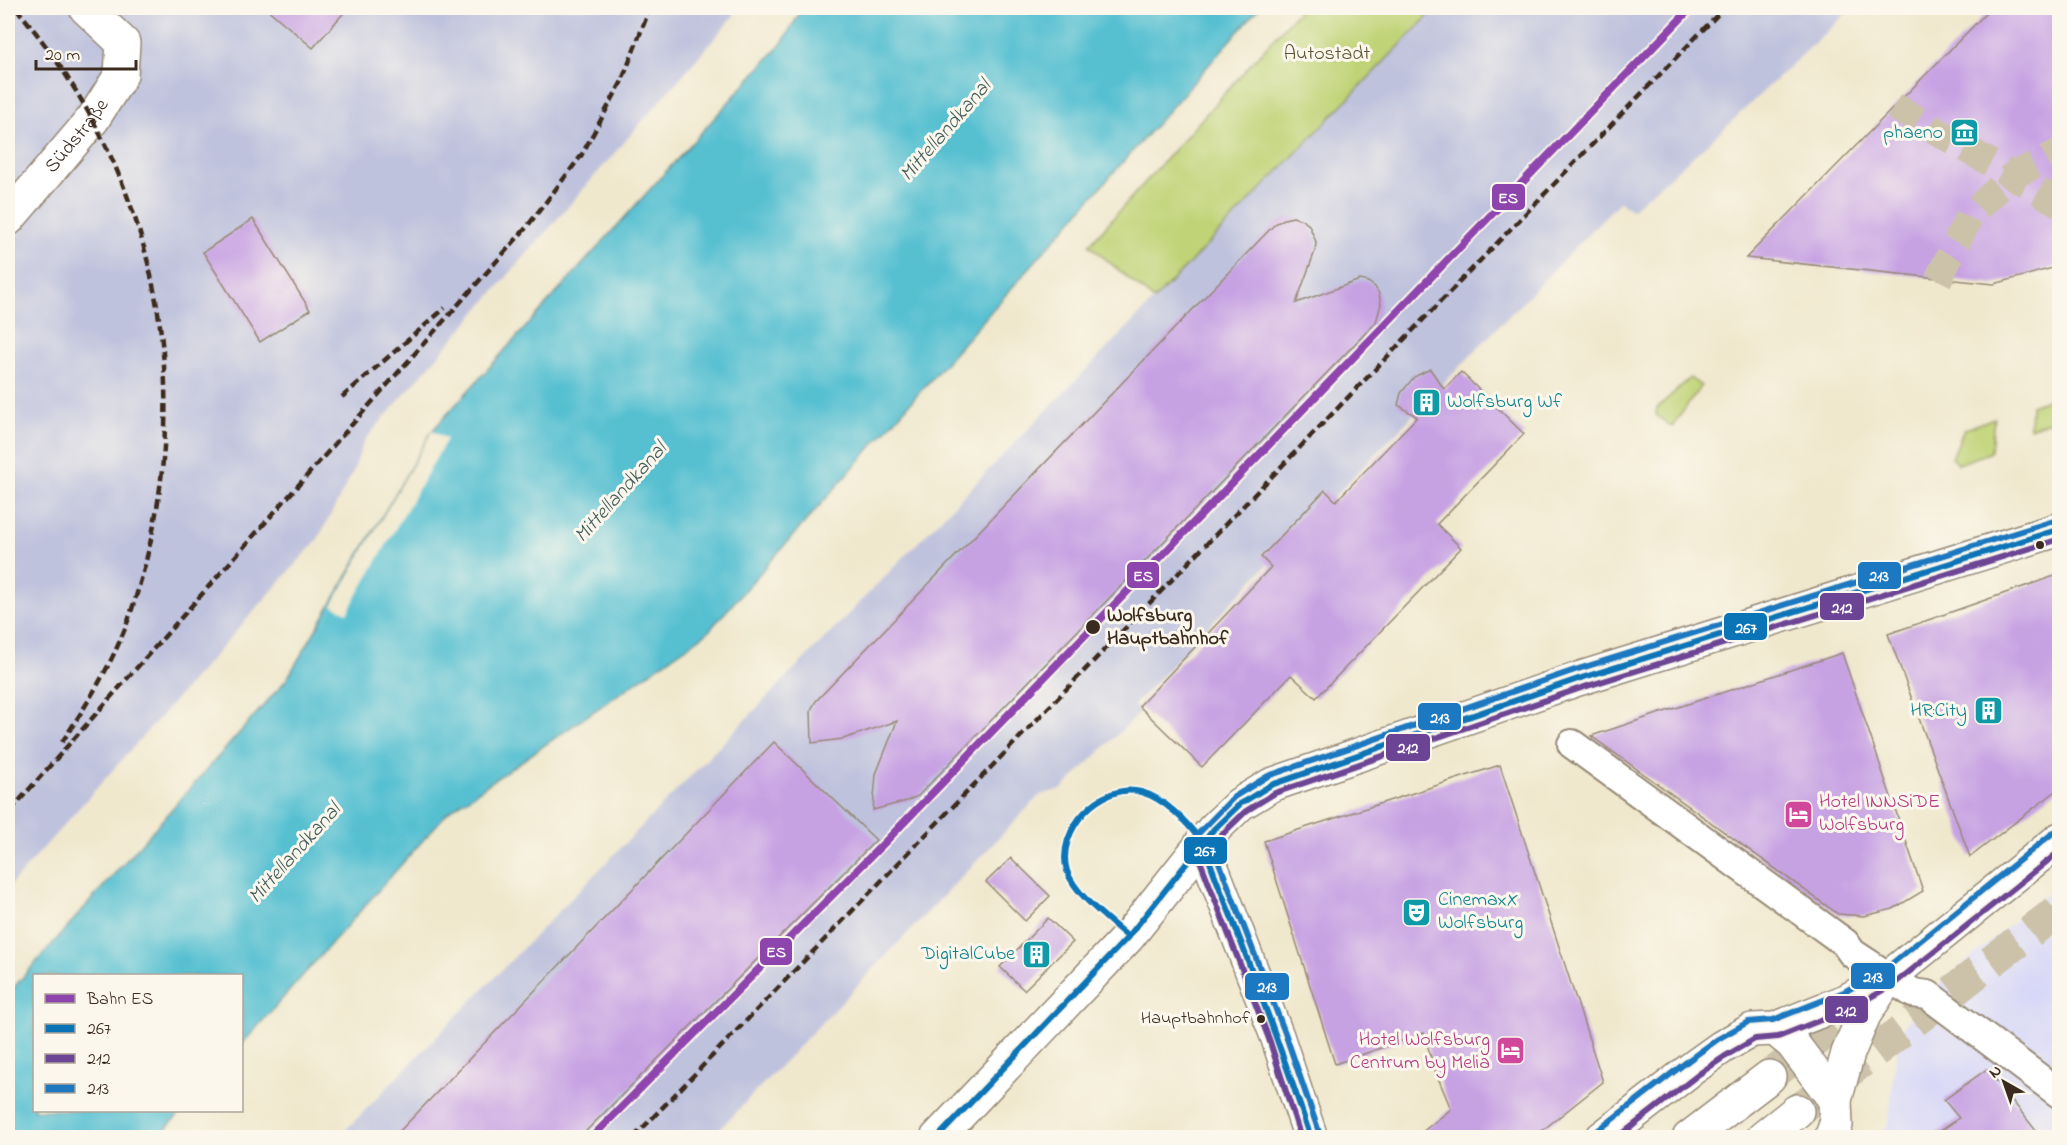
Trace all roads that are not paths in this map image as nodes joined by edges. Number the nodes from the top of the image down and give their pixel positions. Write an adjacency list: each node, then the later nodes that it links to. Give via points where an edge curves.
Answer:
1 (86, 8): 2 (street, Südstraße, via 123,43 121,75 93,119)
2 (8, 219)
3 (2060, 529): 6 (street, via 1589,675 1271,785 1239,804)
4 (1572, 744): 7 (street)
5 (2060, 839): 7 (street)
6 (1202, 843): 13 (street, via 1128,937); 14 (street, via 1277,1036)
7 (1889, 978): 8 (street); 10 (street, via 1913,993 1928,995); 11 (street, via 1864,1015)
8 (1784, 1036): 11 (street); 15 (street, via 1752,1030 1722,1047)
9 (1769, 1077): 16 (street)
10 (2060, 1094)
11 (1835, 1100): 18 (street, via 1836,1125)
12 (1797, 1111): 17 (street)
13 (937, 1137)
14 (1311, 1137)
15 (1602, 1137)
16 (1689, 1137)
17 (1763, 1137)
18 (1831, 1137)

